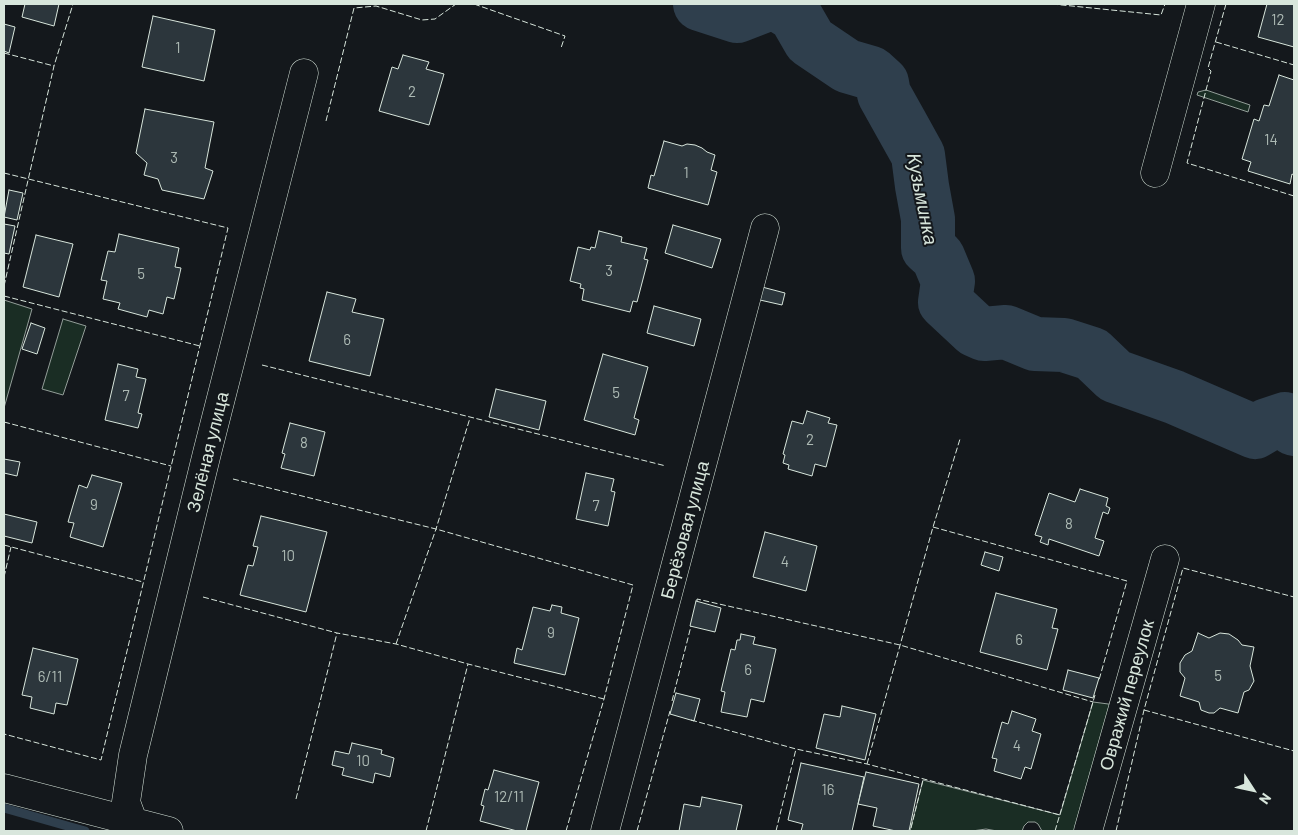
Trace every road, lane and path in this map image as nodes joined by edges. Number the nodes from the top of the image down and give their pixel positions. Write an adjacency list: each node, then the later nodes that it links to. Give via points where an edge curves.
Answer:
1 (1201, 4): 3 (street)
2 (304, 74): 7 (street, Зелёная улица, via 132,755 126,802)
3 (1156, 173)
4 (765, 228): 9 (street, Берёзовая улица)
5 (1165, 559): 10 (street, Овражий переулок)
6 (4, 788): 7 (street)
7 (132, 826): 8 (street)
8 (169, 831)
9 (604, 831)
10 (1088, 831)

